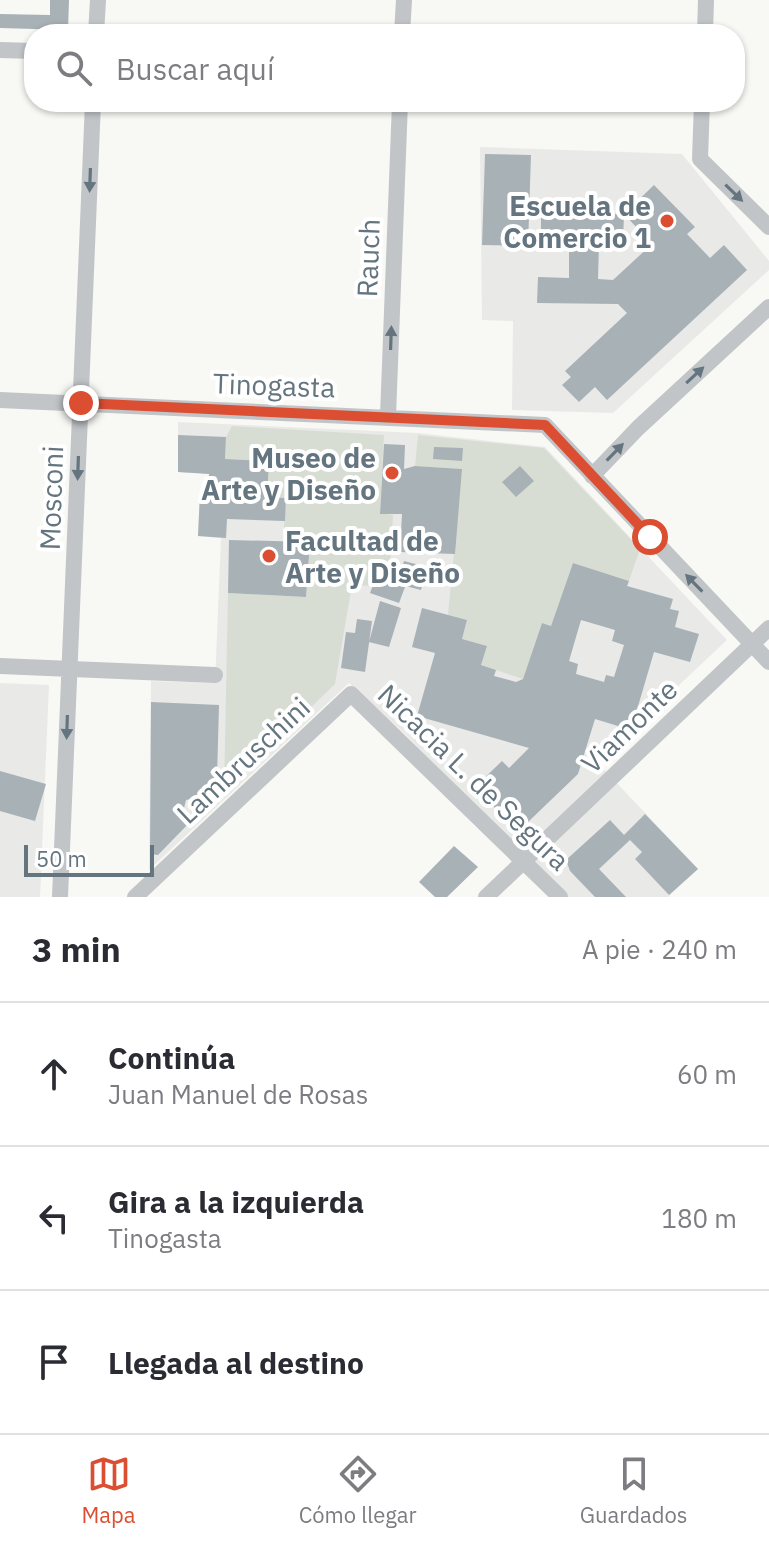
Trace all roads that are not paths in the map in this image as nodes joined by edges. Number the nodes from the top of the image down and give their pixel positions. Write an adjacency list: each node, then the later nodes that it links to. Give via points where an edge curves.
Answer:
1 (98, 0): 4 (street)
2 (404, 0): 5 (street)
3 (706, 0): 6 (street)
4 (97, 24)
5 (403, 24)
6 (705, 24)
7 (0, 50): 8 (street)
8 (24, 51)
9 (93, 112): 15 (street, Mosconi, one-way to 15)
10 (400, 112): 16 (street, Rauch, one-way to 10)
11 (702, 112): 12 (street, one-way to 12, via 700,159)
12 (769, 227)
13 (769, 307): 17 (street, one-way to 13)
14 (0, 400): 15 (street, Tinogasta)
15 (81, 403): 16 (street, Tinogasta); 22 (street, Mosconi, one-way to 22)
16 (388, 416): 17 (street, Tinogasta, via 545,425)
17 (592, 476): 19 (street, one-way to 17)
18 (769, 628): 19 (street, Viamonte)
19 (752, 644): 20 (street); 25 (street, Viamonte)
20 (769, 662)
21 (0, 666): 22 (street)
22 (70, 669): 23 (street); 26 (street, Mosconi, one-way to 26)
23 (215, 675)
24 (351, 694): 25 (street, Nicacia L. de Segura); 27 (street, Lambruschini)
25 (525, 860): 28 (street, Viamonte); 29 (street, Nicacia L. de Segura)
26 (60, 897)
27 (136, 897)
28 (486, 897)
29 (560, 897)

